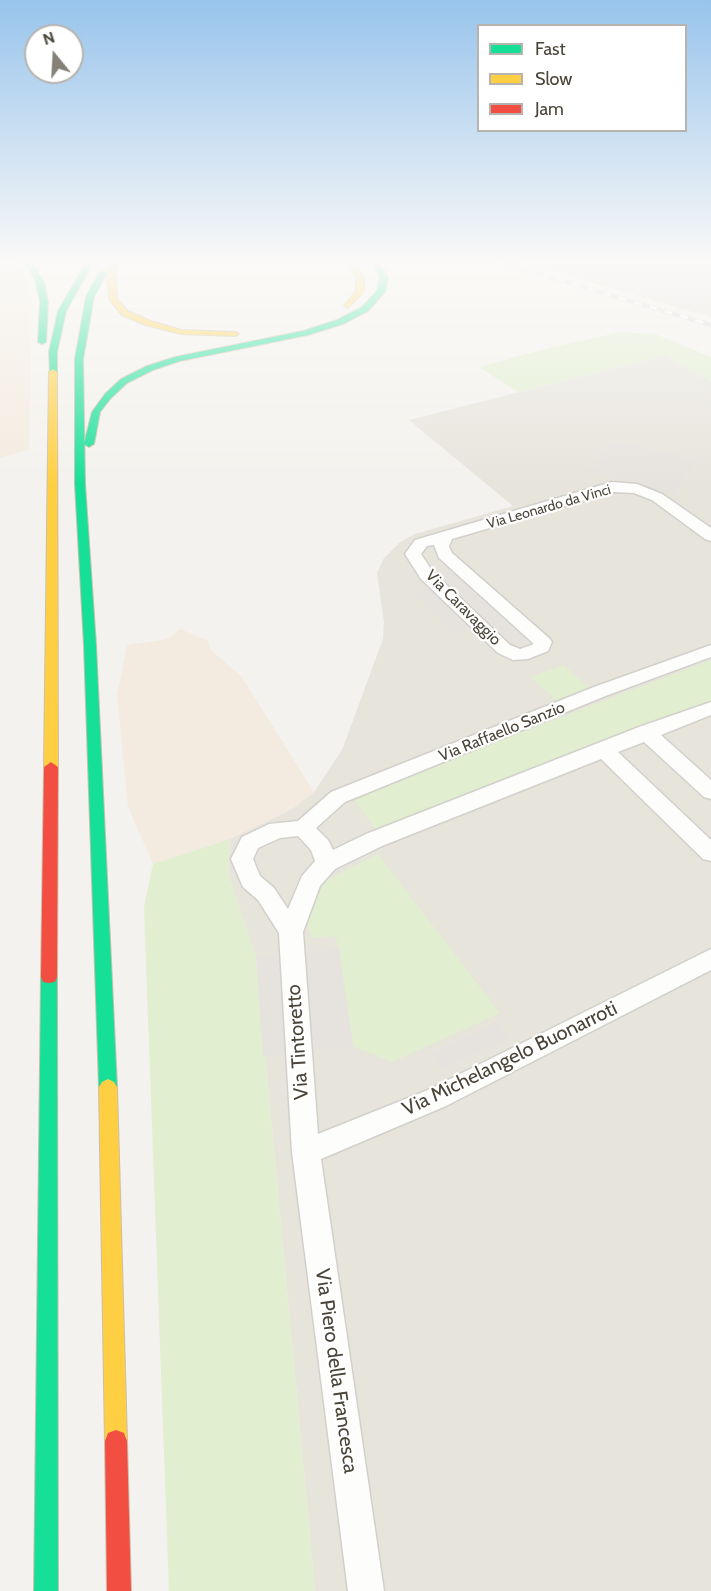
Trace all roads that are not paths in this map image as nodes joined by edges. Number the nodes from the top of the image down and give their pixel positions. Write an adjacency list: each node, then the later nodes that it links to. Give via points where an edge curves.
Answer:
1 (42, 335): 5 (highway, via 39,380)
2 (56, 335): 5 (highway)
3 (83, 335): 6 (highway, via 79,358)
4 (294, 335): 6 (highway, via 178,359 124,381 96,412)
5 (53, 416): 20 (highway)
6 (80, 483): 21 (highway, via 109,1108)
7 (446, 536): 7 (street, Via Caravaggio, via 421,543 413,554 427,575 504,649 522,655 542,647 540,639 445,555 441,546); 8 (street, Via Leonardo da Vinci, via 612,488 637,489 657,497)
8 (711, 536)
9 (711, 651): 14 (street, Via Raffaello Sanzio, via 338,797)
10 (711, 708): 11 (street)
11 (646, 732): 12 (street); 13 (street)
12 (603, 749): 15 (street); 16 (street, via 374,840)
13 (711, 792)
14 (303, 828): 16 (street, via 320,846); 17 (street, Via Tintoretto, via 277,830 250,843 242,859 251,881 266,894)
15 (711, 853)
16 (327, 863): 17 (street, Via Tintoretto, via 310,882)
17 (291, 932): 19 (street, Via Tintoretto)
18 (711, 959): 19 (street, Via Michelangelo Buonarroti, via 437,1098)
19 (306, 1152): 22 (street, Via Piero della Francesca)
20 (46, 1591)
21 (119, 1591)
22 (366, 1591)

